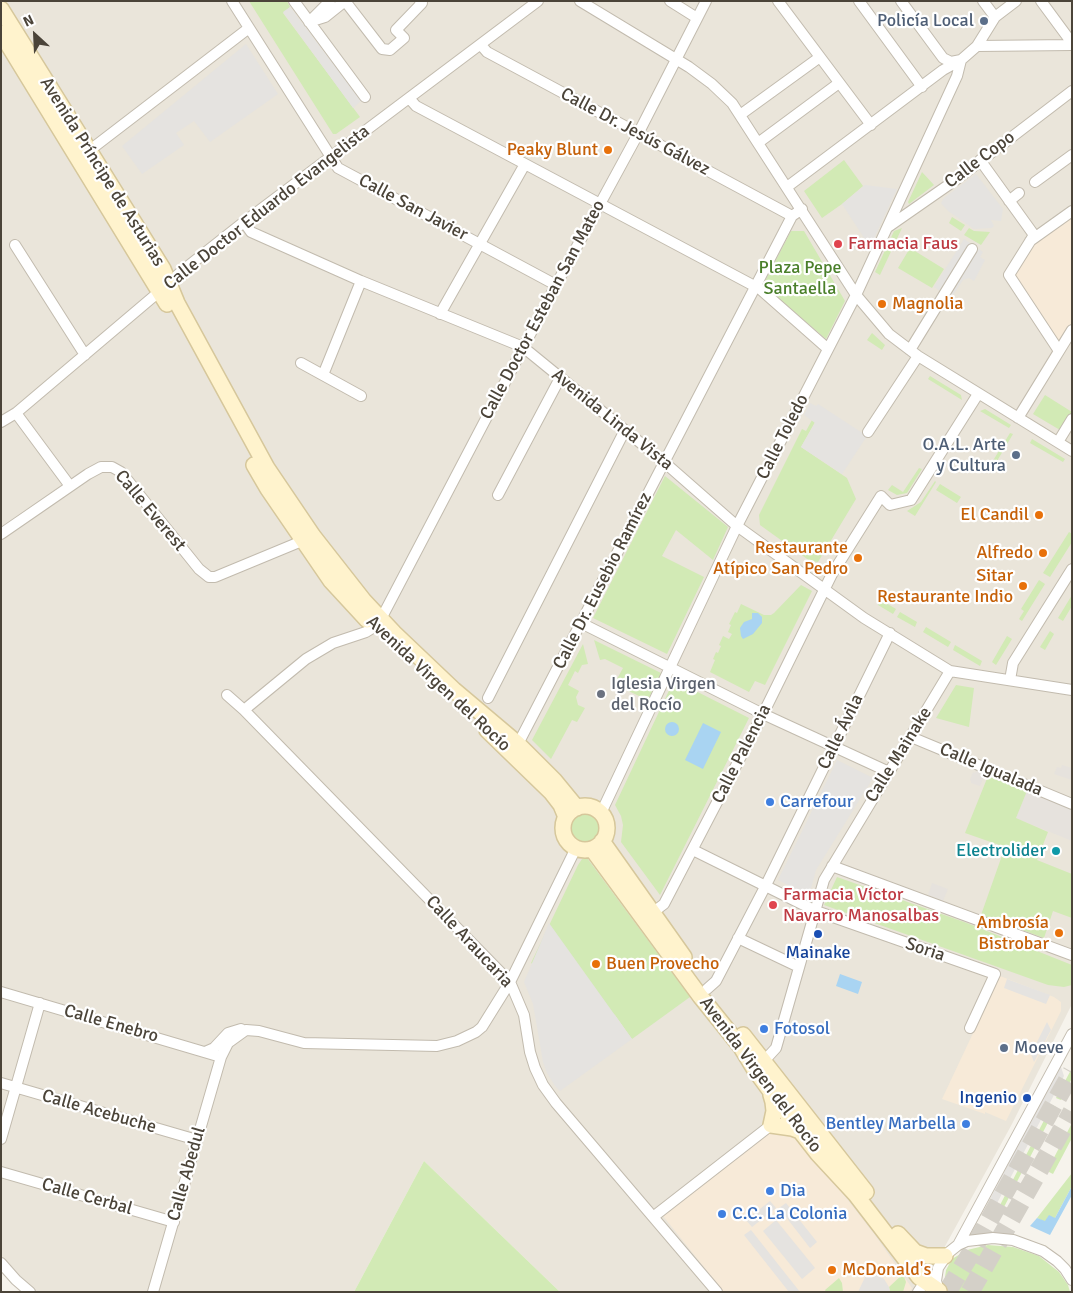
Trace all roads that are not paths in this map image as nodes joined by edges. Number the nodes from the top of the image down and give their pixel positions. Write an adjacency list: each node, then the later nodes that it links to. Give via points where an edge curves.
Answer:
1 (232, 1): 19 (street, Calle San Javier)
2 (294, 1): 18 (street)
3 (330, 1): 18 (street)
4 (420, 1): 18 (street, via 422,3 396,30 404,38 390,50 382,49 345,1 325,17)
5 (538, 1): 22 (street, Calle Doctor Eduardo Evangelista)
6 (580, 1): 25 (street)
7 (670, 1): 17 (street)
8 (706, 1): 17 (street, Calle Doctor Esteban San Mateo)
9 (778, 1): 24 (street)
10 (859, 1): 28 (street)
11 (902, 1): 26 (street, via 943,58 950,62)
12 (982, 1): 16 (street)
13 (1016, 1): 16 (street)
14 (1041, 1): 21 (street)
15 (1, 9): 36 (street, Avenida Príncipe de Asturias)
16 (995, 17): 23 (street)
17 (697, 18): 25 (street, Calle Doctor Esteban San Mateo)
18 (309, 22): 30 (street)
19 (249, 28): 36 (street); 38 (street, Calle San Javier)
20 (1, 33): 58 (street, Avenida Príncipe de Asturias, via 118,224)
21 (1072, 44): 23 (street)
22 (481, 45): 31 (street, Calle Doctor Eduardo Evangelista); 34 (street, Calle Dr. Jesús Gálvez, via 487,52)
23 (977, 46): 26 (street)
24 (820, 57): 27 (street); 32 (street)
25 (676, 60): 32 (street, via 712,84); 34 (street, Calle Doctor Esteban San Mateo)
26 (961, 60): 28 (street); 50 (street, Calle Toledo, via 950,95)
27 (840, 83): 33 (street); 35 (street)
28 (922, 87): 33 (street)
29 (1072, 90): 39 (street, Calle Copo)
30 (365, 97)
31 (409, 98): 38 (street, Calle Doctor Eduardo Evangelista); 40 (street, via 416,106)
32 (740, 115): 35 (street)
33 (871, 125): 42 (street)
34 (638, 134): 45 (street, Calle Doctor Esteban San Mateo); 48 (street, Calle Dr. Jesús Gálvez)
35 (758, 143): 42 (street)
36 (90, 150): 58 (street, Avenida Príncipe de Asturias, via 163,269)
37 (1072, 155): 41 (street)
38 (332, 157): 49 (street, Calle Doctor Eduardo Evangelista); 52 (street, Calle San Javier, via 338,168)
39 (980, 160): 44 (street); 50 (street, Calle Copo)
40 (524, 164): 45 (street); 52 (street)
41 (1035, 182)
42 (787, 187): 46 (street)
43 (1019, 193): 44 (street)
44 (1009, 200): 51 (street, via 1034,234)
45 (599, 204): 56 (street, Calle Doctor Esteban San Mateo); 57 (street)
46 (802, 209): 48 (street, Calle Dr. Eusebio Ramírez); 59 (street)
47 (1072, 211): 51 (street)
48 (792, 216): 57 (street, Calle Dr. Eusebio Ramírez)
49 (244, 222): 55 (street, Avenida Linda Vista, via 251,232); 58 (street, Calle Doctor Eduardo Evangelista)
50 (887, 228): 59 (street, Calle Toledo)
51 (1029, 242): 64 (street, via 1010,275)
52 (480, 243): 56 (street, Calle San Javier); 60 (street)
53 (15, 245): 66 (street)
54 (972, 249): 65 (street)
55 (361, 281): 60 (street, Avenida Linda Vista); 68 (street)
56 (556, 285): 62 (street, Calle Doctor Esteban San Mateo)
57 (754, 287): 63 (street); 80 (street, Calle Dr. Eusebio Ramírez)
58 (164, 288): 66 (street, Calle Doctor Eduardo Evangelista); 85 (street, Avenida Virgen del Rocío, via 249,456); 88 (street, Avenida Virgen del Rocío, via 267,468 312,536)
59 (856, 295): 63 (street, Calle Toledo); 65 (street, via 889,334)
60 (440, 314): 62 (street, Avenida Linda Vista)
61 (1072, 330): 64 (street)
62 (523, 348): 69 (street, Avenida Linda Vista); 88 (street, Calle Doctor Esteban San Mateo)
63 (828, 348): 83 (street, Calle Toledo)
64 (1059, 351): 73 (street)
65 (914, 353): 70 (street); 77 (street)
66 (85, 355): 72 (street, Calle Doctor Eduardo Evangelista)
67 (301, 362): 68 (street)
68 (323, 375): 71 (street)
69 (560, 378): 76 (street, Avenida Linda Vista); 82 (street)
70 (978, 394): 73 (street); 87 (street, Calle Palencia, via 911,500 890,505 880,496)
71 (361, 396)
72 (16, 412): 75 (street, Calle Doctor Eduardo Evangelista); 81 (street)
73 (1018, 418): 78 (street)
74 (1072, 419): 78 (street)
75 (1, 422)
76 (624, 432): 80 (street, Avenida Linda Vista); 96 (street)
77 (868, 432)
78 (1058, 442): 79 (street)
79 (1072, 451)
80 (664, 462): 83 (street, Avenida Linda Vista); 89 (street, Calle Dr. Eusebio Ramírez)
81 (70, 486): 84 (street, Calle Everest); 85 (street, Calle Everest, via 96,470 116,468 198,569 209,577)
82 (498, 494)
83 (737, 526): 87 (street, Avenida Linda Vista); 91 (street, Calle Toledo)
84 (1, 534)
85 (302, 541): 88 (street, Avenida Virgen del Rocío, via 331,581)
86 (1072, 568): 93 (street, via 1012,663)
87 (824, 590): 90 (street, Avenida Linda Vista); 98 (street, Calle Palencia)
88 (378, 623): 97 (street, via 319,650); 100 (street, Avenida Virgen del Rocío); 104 (street, Avenida Virgen del Rocío, via 440,691 513,754 561,805)
89 (581, 623): 91 (street); 100 (street, Calle Dr. Eusebio Ramírez)
90 (890, 633): 92 (street, Avenida Linda Vista); 101 (street, Calle Ávila)
91 (670, 666): 98 (street); 105 (street, Calle Toledo)
92 (950, 671): 93 (street); 99 (street, Calle Mainake)
93 (1010, 680): 94 (street)
94 (1072, 690)
95 (227, 696): 97 (street, Calle Araucaria)
96 (488, 698)
97 (244, 710): 116 (street, Calle Araucaria)
98 (763, 714): 101 (street); 108 (street, Calle Palencia)
99 (911, 737): 102 (street, Calle Mainake); 103 (street, Calle Igualada)
100 (518, 744): 104 (street, Avenida Virgen del Rocío, via 554,780)
101 (834, 747): 102 (street); 110 (street, Calle Ávila)
102 (889, 772): 109 (street, Calle Mainake)
103 (1072, 804)
104 (572, 812): 105 (street, via 590,807); 107 (street, via 563,827 565,837)
105 (601, 813): 106 (street, via 606,829)
106 (597, 845): 107 (street, via 584,850); 112 (street, Avenida Virgen del Rocío); 128 (street, Avenida Virgen del Rocío, via 694,988 741,1047)
107 (576, 848): 116 (street)
108 (693, 850): 110 (street, Soria); 112 (street, Calle Palencia, via 664,904)
109 (832, 866): 111 (street, Calle Mainake, via 824,880); 114 (street)
110 (766, 886): 111 (street, Soria); 113 (street, Calle Ávila)
111 (816, 911): 115 (street, Calle Mainake); 120 (street, Soria, via 995,974)
112 (652, 913): 117 (street, Avenida Virgen del Rocío)
113 (738, 938): 115 (street); 117 (street, Calle Ávila, via 716,981)
114 (1072, 955)
115 (799, 967): 125 (street, Calle Mainake, via 776,1048)
116 (510, 982): 121 (street, via 482,1027 458,1040 437,1046 304,1043); 136 (street, Calle Araucaria, via 524,1015 530,1052 543,1085)
117 (707, 989): 125 (street, Avenida Virgen del Rocío)
118 (1, 992): 119 (street, Calle Enebro)
119 (40, 1003): 123 (street, Calle Enebro); 127 (street)
120 (970, 1028)
121 (246, 1030): 123 (street, via 228,1033 214,1048); 124 (street, via 228,1043)
122 (1072, 1034): 138 (street)
123 (205, 1052): 124 (street, Calle Enebro)
124 (221, 1057): 133 (street, Calle Abedul)
125 (764, 1061): 129 (street, via 766,1072 787,1101); 134 (street, Avenida Virgen del Rocío)
126 (1, 1084): 127 (street, Calle Acebuche)
127 (16, 1088): 132 (street); 133 (street, Calle Acebuche)
128 (768, 1089): 129 (street, Avenida Virgen del Rocío); 130 (street, via 773,1102)
129 (786, 1112): 130 (street); 131 (street, Avenida Virgen del Rocío); 134 (street, via 796,1113 831,1155)
130 (771, 1125): 131 (street); 136 (street)
131 (800, 1131): 142 (street, Avenida Virgen del Rocío, via 856,1194)
132 (1, 1139)
133 (197, 1140): 137 (street, Calle Abedul)
134 (845, 1165): 139 (street, Avenida Virgen del Rocío, via 907,1245 915,1252)
135 (1, 1172): 137 (street, Calle Cerbal)
136 (653, 1217): 145 (street, Calle Araucaria)
137 (174, 1222): 144 (street, Calle Abedul)
138 (958, 1245): 139 (street); 141 (street, via 977,1239 1013,1240 1043,1251 1065,1269)
139 (942, 1262): 142 (street); 146 (street, via 936,1281)
140 (1, 1263): 143 (street)
141 (1072, 1280)
142 (921, 1287): 146 (street, Avenida Virgen del Rocío)
143 (30, 1292)
144 (153, 1292)
145 (717, 1292)
146 (939, 1292)

